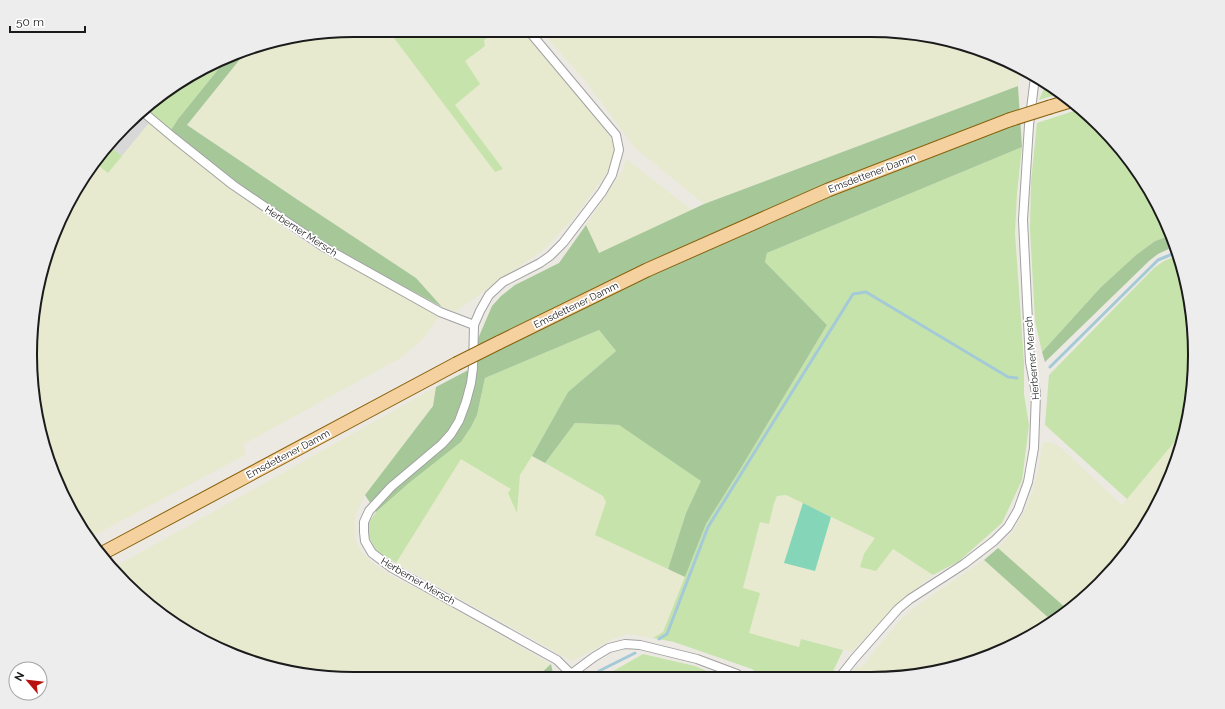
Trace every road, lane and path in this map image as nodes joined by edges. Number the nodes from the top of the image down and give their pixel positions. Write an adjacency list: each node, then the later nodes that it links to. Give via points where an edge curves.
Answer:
1 (534, 37): 5 (street, Herberner Mersch, via 616,135 619,150 612,175 602,192 563,243 540,263 503,282 489,295)
2 (1034, 83): 10 (street, Herberner Mersch, via 1023,220 1030,362 1036,393 1034,448 1028,482 1018,510 1008,527 964,564 898,609)
3 (1064, 103): 6 (main road, Emsdettener Damm, bridge, via 1009,120 828,190 646,270 456,364)
4 (147, 114): 5 (street, Herberner Mersch, via 233,185 322,246 440,312)
5 (474, 325): 7 (street, Herberner Mersch, via 471,383 459,421 442,444 391,487 369,511 364,522 365,541 372,553 392,568 557,660)
6 (106, 551)
7 (566, 672)
8 (574, 672): 9 (street, Herberner Mersch, via 608,648 625,644 640,645 697,659)
9 (732, 672)
10 (844, 672)

